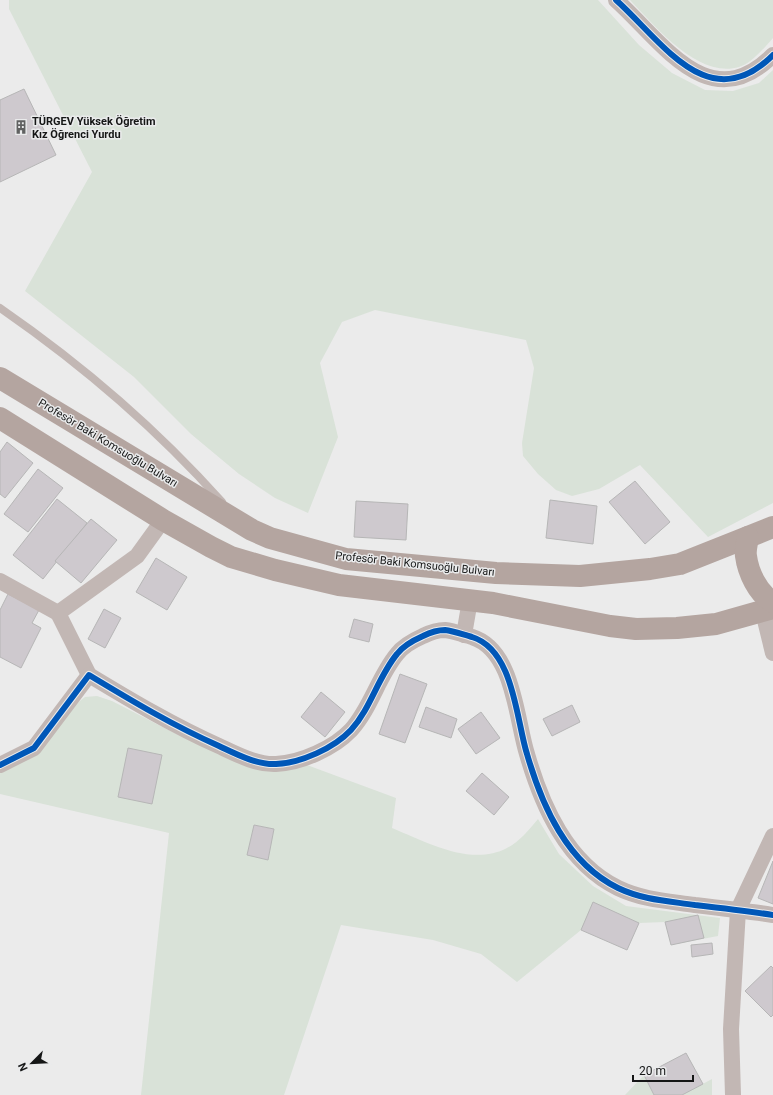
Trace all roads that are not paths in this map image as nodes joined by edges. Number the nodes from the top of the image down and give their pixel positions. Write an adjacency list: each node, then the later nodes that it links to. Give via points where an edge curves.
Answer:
1 (616, 0): 2 (street, via 681,63 713,78 738,79 752,73)
2 (773, 55)
3 (0, 308): 6 (lane, via 66,355 162,438 196,472)
4 (0, 378): 6 (main road, Profesör Baki Komsuoğlu Bulvarı)
5 (0, 418): 7 (main road)
6 (234, 519): 9 (main road, Profesör Baki Komsuoğlu Bulvarı, via 270,538 346,559 496,573 580,576 680,564)
7 (163, 520): 11 (main road, via 231,557 274,570 339,585); 13 (street, via 137,556)
8 (773, 527): 9 (main road, Profesör Baki Komsuoğlu Bulvarı)
9 (748, 537): 12 (main road, via 745,555 750,572 768,599)
10 (0, 581): 13 (street)
11 (470, 600): 12 (main road, via 636,629 716,624); 14 (street)
12 (770, 607): 15 (street)
13 (58, 613): 16 (street)
14 (464, 635): 16 (street, via 445,630 413,641 397,654 351,730 317,753 295,761 276,764 260,762 232,752 176,727); 19 (street, via 475,638 491,648 502,665 513,692 526,752 542,796 561,836 577,857 594,873 616,887 641,898)
15 (773, 653)
16 (89, 675): 17 (street, via 34,748)
17 (0, 764)
18 (773, 836): 19 (street)
19 (738, 910): 20 (street); 21 (street, via 731,1029)
20 (773, 914)
21 (733, 1095)

